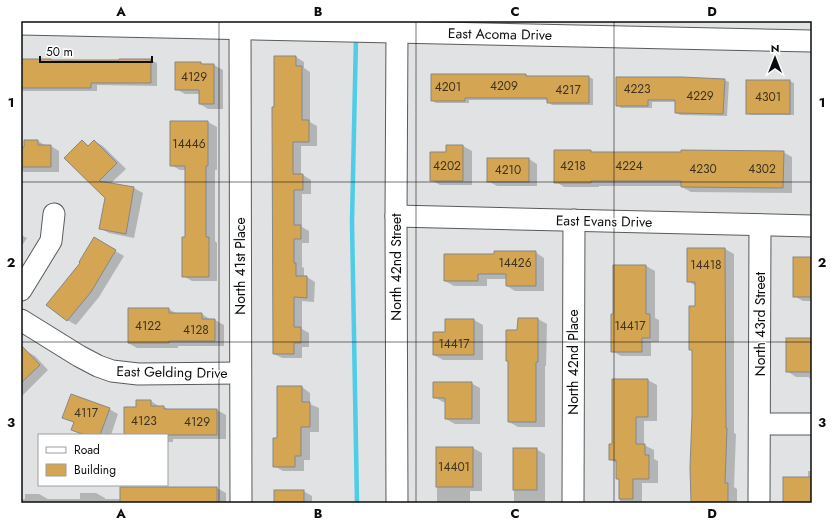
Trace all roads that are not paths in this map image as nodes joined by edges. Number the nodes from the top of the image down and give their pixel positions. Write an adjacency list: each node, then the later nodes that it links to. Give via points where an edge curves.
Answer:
1 (21, 24): 3 (street, East Acoma Drive)
2 (514, 28): 4 (street, East Acoma Drive); 5 (street, East Acoma Drive)
3 (240, 29): 4 (street, East Acoma Drive); 13 (street, North 41st Place)
4 (389, 32): 7 (street, North 42nd Street)
5 (812, 40)
6 (54, 214): 11 (street, via 51,241)
7 (396, 216): 8 (street, East Evans Drive); 17 (street, North 42nd Street)
8 (574, 220): 9 (street, East Evans Drive); 18 (street, North 42nd Place)
9 (760, 225): 10 (street, East Evans Drive); 14 (street, North 43rd Street)
10 (812, 226)
11 (21, 290)
12 (21, 320): 13 (street, East Gelding Drive, via 79,356 112,371 138,374)
13 (240, 373): 16 (street, North 41st Place)
14 (760, 424): 15 (street); 19 (street, North 43rd Street)
15 (812, 424)
16 (241, 503)
17 (397, 503)
18 (573, 503)
19 (759, 503)

